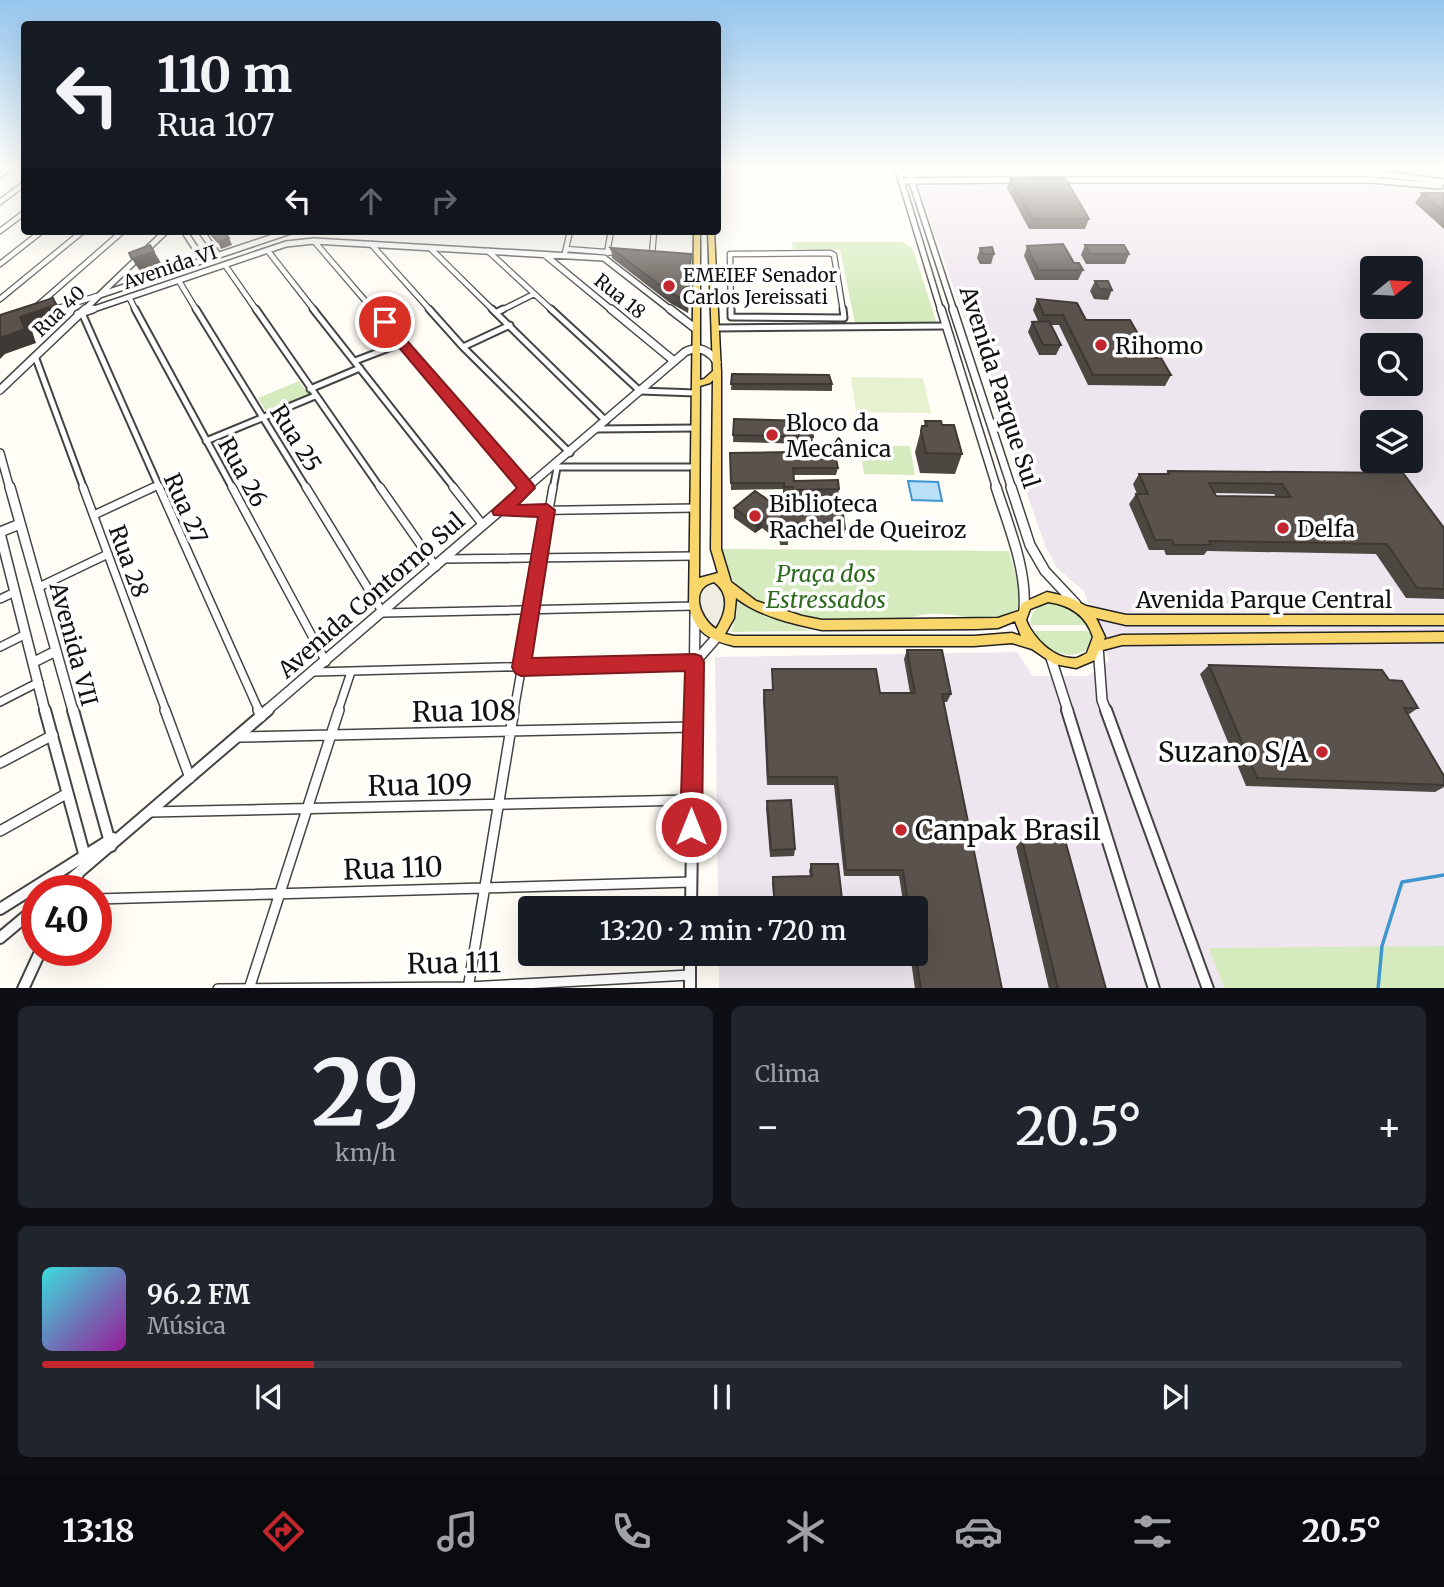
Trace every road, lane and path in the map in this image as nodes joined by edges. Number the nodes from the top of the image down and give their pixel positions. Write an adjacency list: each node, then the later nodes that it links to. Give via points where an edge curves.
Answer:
1 (911, 213): 51 (street, Avenida Parque Sul)
2 (922, 213): 97 (street, Avenida Parque Sul, via 1030,545 1045,571)
3 (21, 215): 4 (street)
4 (0, 231)
5 (37, 235): 34 (street)
6 (78, 235): 41 (street)
7 (118, 235): 46 (street)
8 (162, 235): 43 (street, Rua 40)
9 (187, 235): 32 (street)
10 (204, 235): 26 (street)
11 (278, 235): 18 (street)
12 (569, 235): 23 (street)
13 (610, 235): 28 (street)
14 (653, 235): 29 (street)
15 (697, 235): 33 (main road)
16 (711, 235): 38 (main road)
17 (314, 241): 19 (street, Avenida VI); 22 (street, Avenida VI); 54 (street)
18 (255, 243): 22 (street); 26 (street)
19 (371, 244): 20 (street, Avenida VI); 55 (street)
20 (430, 248): 21 (street, Avenida VI); 48 (street)
21 (488, 251): 27 (street, Avenida VI); 42 (street)
22 (265, 252): 35 (street, Avenida VI); 58 (street)
23 (565, 252): 27 (street, Avenida VI); 28 (street, Avenida VI)
24 (630, 254): 28 (street)
25 (641, 254): 29 (street)
26 (218, 255): 32 (street)
27 (545, 255): 59 (street, Rua 18)
28 (606, 255): 53 (street)
29 (652, 255): 30 (street)
30 (663, 257)
31 (685, 259): 33 (street)
32 (203, 260): 36 (street)
33 (696, 260): 53 (main road)
34 (1, 263)
35 (225, 265): 37 (street, Avenida VI); 62 (street)
36 (173, 271): 37 (street); 43 (street)
37 (179, 281): 44 (street, Avenida VI); 67 (street, Rua 25)
38 (712, 285): 39 (street); 52 (main road)
39 (729, 285): 39 (street, via 732,253 833,254 845,316 735,319 731,317)
40 (0, 288): 41 (street)
41 (13, 288): 45 (street)
42 (534, 294): 48 (street); 65 (street)
43 (97, 296): 47 (street); 49 (street, Rua 40)
44 (129, 297): 49 (street, Avenida VI); 71 (street, Rua 26)
45 (0, 299)
46 (33, 310)
47 (47, 311)
48 (497, 312): 50 (street)
49 (80, 314): 57 (street, Rua 40); 76 (street, Rua 27)
50 (510, 325): 55 (street); 68 (street)
51 (946, 327): 52 (street); 99 (street, Avenida Parque Sul, via 1014,545 1025,594)
52 (715, 328): 60 (main road)
53 (696, 329): 56 (main road)
54 (402, 343): 58 (street); 77 (street)
55 (463, 347): 73 (street)
56 (696, 348): 59 (street, Avenida Contorno Sul); 60 (street, via 707,351); 63 (main road)
57 (34, 356): 64 (street); 81 (street, Rua 28)
58 (355, 361): 61 (street)
59 (674, 361): 65 (street, Avenida Contorno Sul)
60 (717, 367): 63 (main road); 91 (main road, via 716,549)
61 (360, 368): 62 (street); 83 (street)
62 (310, 388): 66 (street)
63 (696, 388): 65 (street); 69 (main road)
64 (0, 390)
65 (640, 391): 68 (street, Avenida Contorno Sul)
66 (315, 396): 67 (street); 90 (street)
67 (262, 417): 71 (street); 100 (street, Rua 25)
68 (606, 421): 70 (street, Avenida Contorno Sul)
69 (695, 428): 70 (street); 75 (main road)
70 (597, 429): 73 (street, Avenida Contorno Sul)
71 (206, 441): 111 (street, Rua 26)
72 (0, 453): 82 (street, Avenida VII)
73 (570, 453): 74 (street, Avenida Contorno Sul)
74 (554, 467): 75 (street); 77 (street, Avenida Contorno Sul); 79 (street)
75 (696, 467): 78 (main road)
76 (157, 486): 81 (street); 118 (street, Rua 27)
77 (527, 488): 80 (street, Avenida Contorno Sul)
78 (695, 508): 79 (street); 87 (main road)
79 (547, 510): 80 (street); 89 (street)
80 (500, 511): 83 (street, Avenida Contorno Sul)
81 (94, 515): 86 (street, Rua 28)
82 (20, 524): 84 (street); 92 (street, Avenida VII)
83 (483, 525): 88 (street, Avenida Contorno Sul)
84 (0, 533): 85 (street, Avenida VII)
85 (2, 554): 93 (street, Avenida VII)
86 (108, 554): 92 (street); 125 (street, Rua 28)
87 (695, 556): 89 (street); 94 (main road)
88 (443, 559): 89 (street); 90 (street, Avenida Contorno Sul)
89 (539, 559): 98 (street)
90 (436, 567): 100 (street, Avenida Contorno Sul)
91 (727, 584): 94 (main road, via 708,578); 99 (main road, via 763,609 822,625 998,623); 103 (main road, via 731,610)
92 (38, 587): 108 (street, Avenida VII)
93 (15, 592): 95 (street); 102 (street, Avenida VII)
94 (695, 592): 96 (main road)
95 (0, 599)
96 (694, 609): 98 (street); 103 (main road, via 705,629); 112 (street)
97 (1081, 609): 99 (main road, via 1047,597 1030,603); 101 (main road, Avenida Parque Central, via 1126,620); 107 (main road, via 1097,628)
98 (530, 610): 100 (street); 113 (street)
99 (1023, 612): 105 (main road, via 1022,628)
100 (383, 613): 111 (street, Avenida Contorno Sul)
101 (1444, 620)
102 (26, 634): 106 (street); 110 (street, Avenida VII)
103 (717, 637): 105 (main road, via 734,641 1012,638); 112 (street)
104 (1444, 637): 107 (main road, Avenida Parque Central, via 1122,640)
105 (1031, 645): 109 (main road)
106 (0, 646)
107 (1098, 646): 109 (main road, via 1085,660); 153 (street, via 1102,700)
108 (56, 651): 110 (street); 132 (street, Avenida VII)
109 (1051, 658): 152 (street)
110 (34, 662): 116 (street, Avenida VII)
111 (326, 662): 114 (street, Avenida Contorno Sul)
112 (695, 662): 113 (street); 119 (street)
113 (521, 667): 115 (street); 120 (street)
114 (314, 672): 115 (street); 118 (street, Avenida Contorno Sul)
115 (351, 672): 122 (street)
116 (39, 682): 117 (street); 121 (street, Avenida VII)
117 (0, 702)
118 (261, 717): 123 (street, Avenida Contorno Sul)
119 (692, 727): 120 (street, Rua 108); 127 (street)
120 (511, 733): 122 (street, Rua 108); 128 (street)
121 (53, 735): 124 (street); 126 (street, Avenida VII)
122 (332, 736): 123 (street, Rua 108); 129 (street)
123 (237, 737): 125 (street, Avenida Contorno Sul)
124 (0, 763)
125 (190, 778): 130 (street, Avenida Contorno Sul)
126 (66, 794): 131 (street); 133 (street, Avenida VII)
127 (691, 800): 128 (street, Rua 109); 137 (street)
128 (497, 806): 129 (street, Rua 109); 138 (street)
129 (307, 809): 130 (street, Rua 109); 139 (street)
130 (149, 812): 132 (street, Avenida Contorno Sul)
131 (0, 831)
132 (110, 843): 133 (street); 134 (street, Avenida Contorno Sul)
133 (85, 856): 142 (street)
134 (79, 872): 135 (street, Avenida Contorno Sul); 136 (street)
135 (76, 875)
136 (78, 875)
137 (691, 882): 138 (street, Rua 110); 140 (street)
138 (485, 888): 139 (street, Rua 110); 150 (street)
139 (280, 894): 141 (street, Rua 110); 149 (street)
140 (691, 896)
141 (112, 899)
142 (0, 909)
143 (21, 920): 144 (street)
144 (0, 938)
145 (34, 966): 148 (street)
146 (690, 966): 147 (street)
147 (690, 975): 150 (street, Rua 111); 151 (street)
148 (23, 988)
149 (249, 988): 150 (street, Rua 111)
150 (468, 988)
151 (690, 988)
152 (1154, 988)
153 (1208, 988)

